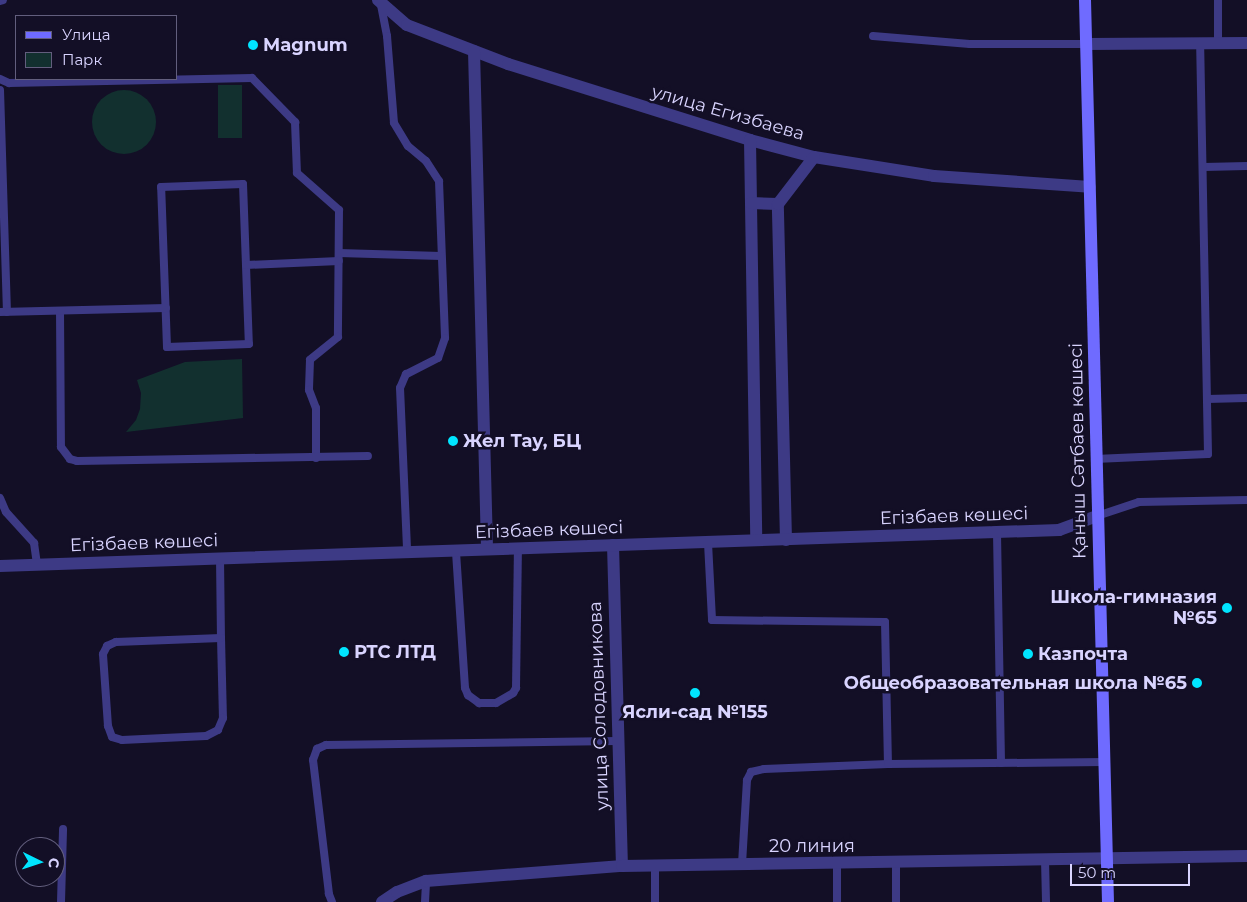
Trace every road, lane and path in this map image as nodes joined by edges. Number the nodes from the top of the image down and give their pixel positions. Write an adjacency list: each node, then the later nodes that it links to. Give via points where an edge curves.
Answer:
1 (1085, 0): 6 (main road, Қаныш Сәтбаев көшесі)
2 (1218, 0): 8 (lane)
3 (380, 2): 9 (street, улица Егизбаева, via 407,25); 21 (lane, via 388,36 394,123 408,146 426,161 439,181)
4 (873, 36): 6 (lane, via 970,44)
5 (1247, 43): 8 (street)
6 (1086, 44): 7 (street); 18 (main road, Қаныш Сәтбаев көшесі)
7 (1200, 44): 8 (street); 17 (lane)
8 (1218, 44)
9 (474, 51): 14 (street, улица Егизбаева); 40 (street)
10 (0, 79): 11 (lane, via 9,83)
11 (155, 80)
12 (178, 80): 22 (lane, via 252,78 295,122 297,173 339,210)
13 (0, 90): 26 (lane)
14 (750, 140): 15 (street, улица Егизбаева); 19 (street)
15 (814, 157): 18 (street, улица Егизбаева, via 934,176); 20 (street)
16 (1247, 166): 17 (lane)
17 (1204, 167): 28 (lane)
18 (1090, 187): 31 (main road, Қаныш Сәтбаев көшесі)
19 (751, 203): 20 (street); 36 (street)
20 (778, 204): 37 (street)
21 (441, 256): 22 (lane); 42 (lane, via 445,338 438,358 406,374 400,388)
22 (340, 257): 23 (lane); 30 (lane, via 338,337 310,360 309,390 316,408)
23 (246, 265): 24 (lane, via 250,344 167,347); 24 (lane, via 243,184 161,187)
24 (166, 308): 25 (lane)
25 (60, 311): 26 (lane); 30 (lane, via 61,447 70,459)
26 (3, 312)
27 (1247, 398): 28 (lane)
28 (1207, 399): 31 (lane, via 1208,454)
29 (368, 456): 30 (lane)
30 (316, 458)
31 (1096, 459): 34 (main road, Қаныш Сәтбаев көшесі)
32 (0, 498): 45 (lane, via 6,512 34,543)
33 (1247, 500): 34 (lane, via 1138,502)
34 (1097, 516): 35 (street, Егізбаев көшесі, via 1059,530); 49 (main road, Қаныш Сәтбаев көшесі)
35 (997, 533): 37 (street, Егізбаев көшесі); 50 (lane)
36 (756, 540): 37 (street, Егізбаев көшесі); 38 (street, Егізбаев көшесі)
37 (786, 540)
38 (708, 543): 39 (street, Егізбаев көшесі); 51 (lane, via 712,620 885,622)
39 (613, 545): 41 (street, Егізбаев көшесі); 48 (street, улица Солодовникова)
40 (486, 549): 41 (street, Егізбаев көшесі); 43 (street, Егізбаев көшесі)
41 (518, 549): 43 (lane, via 516,688 496,703 480,703 464,688)
42 (407, 551): 43 (street, Егізбаев көшесі); 44 (street, Егізбаев көшесі)
43 (456, 552)
44 (220, 558): 45 (street, Егізбаев көшесі); 47 (lane)
45 (37, 565): 46 (street, Егізбаев көшесі)
46 (0, 566)
47 (221, 638): 47 (lane, via 223,718 218,730 206,736 122,740 112,737 108,726 104,672 107,646 116,642)
48 (617, 741): 60 (street, улица Солодовникова); 63 (lane, via 326,746 317,749 313,760)
49 (1104, 762): 50 (lane); 54 (main road, Қаныш Сәтбаев көшесі)
50 (1001, 763): 51 (lane)
51 (888, 764): 57 (lane, via 751,772 747,780)
52 (63, 829): 62 (lane)
53 (1247, 856): 54 (street, 20 линия)
54 (1106, 859): 55 (street, 20 линия); 70 (main road, Қаныш Сәтбаев көшесі)
55 (1045, 860): 56 (street, 20 линия); 69 (lane)
56 (896, 862): 58 (street, 20 линия); 68 (lane)
57 (742, 864): 58 (street, 20 линия); 59 (street, 20 линия)
58 (837, 864): 67 (lane)
59 (655, 865): 60 (street, 20 линия); 66 (lane)
60 (622, 866): 61 (street, 20 линия)
61 (426, 880): 64 (street, 20 линия); 65 (lane)
62 (61, 902)
63 (332, 902)
64 (382, 902)
65 (426, 902)
66 (655, 902)
67 (837, 902)
68 (896, 902)
69 (1046, 902)
70 (1108, 902)

